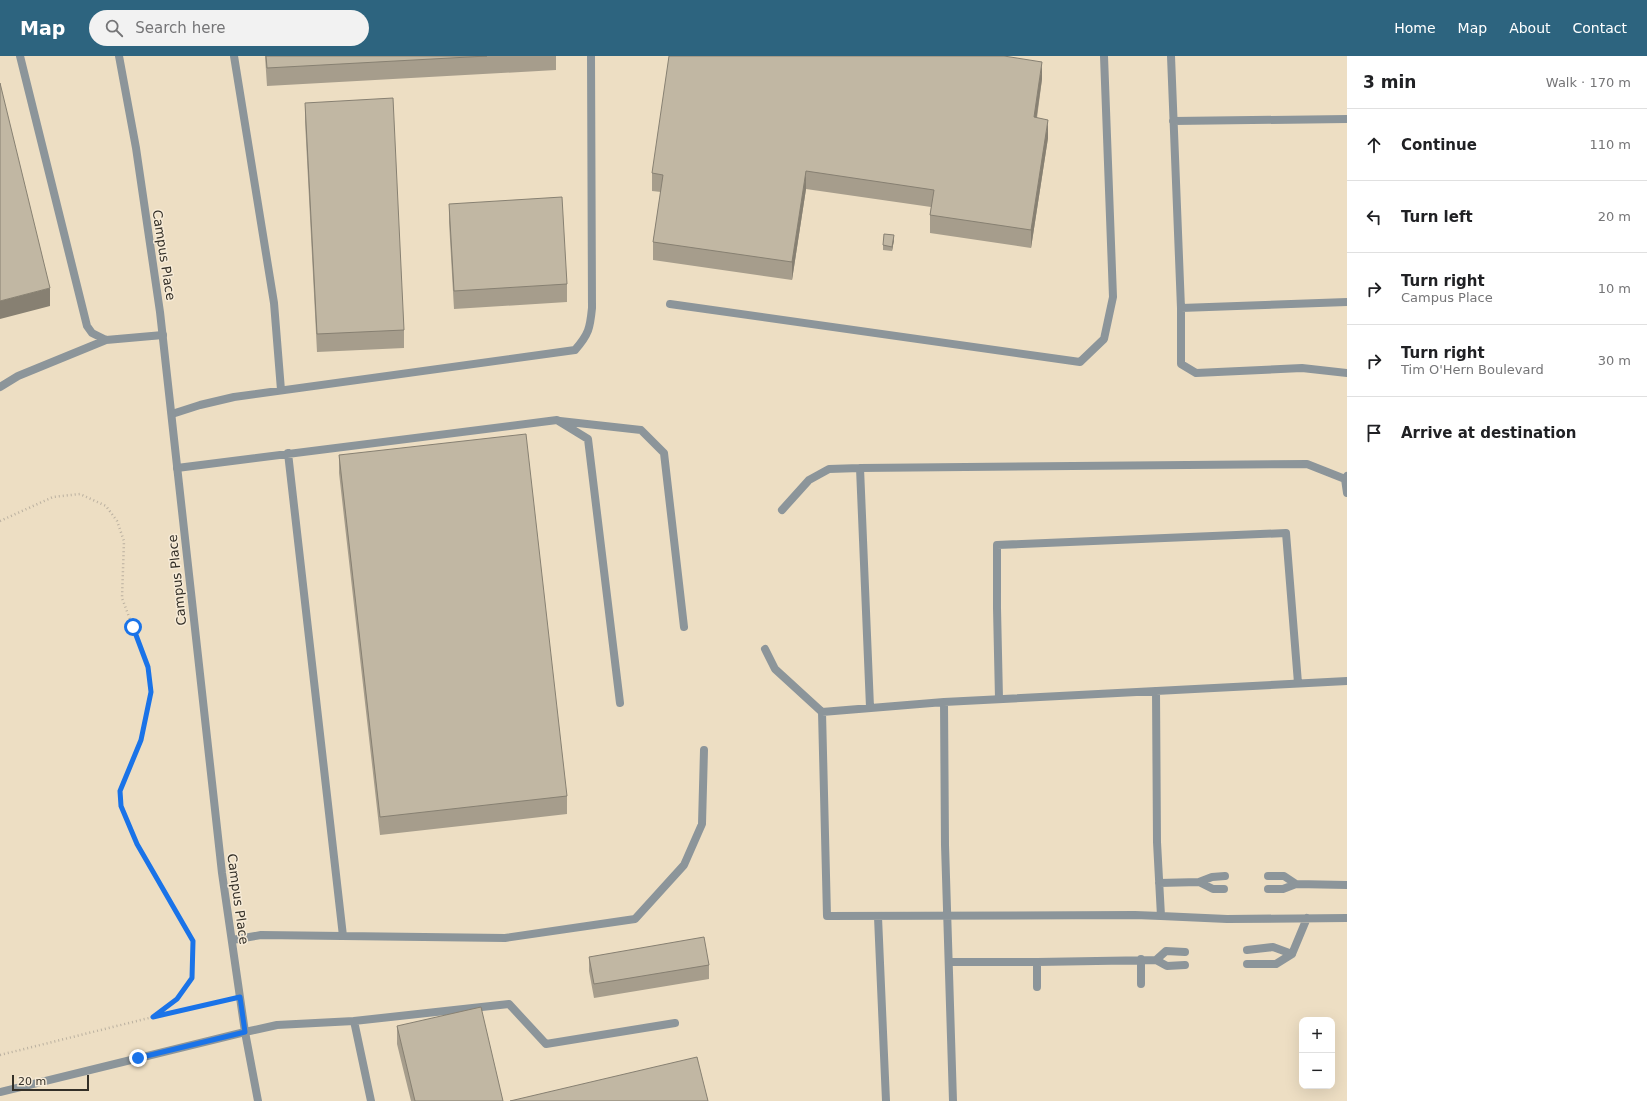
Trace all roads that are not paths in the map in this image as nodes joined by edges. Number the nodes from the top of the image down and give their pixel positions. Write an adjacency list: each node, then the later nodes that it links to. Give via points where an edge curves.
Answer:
1 (20, 56): 13 (street, via 82,310 92,333)
2 (119, 56): 12 (street, Campus Place, via 136,148)
3 (234, 56): 16 (street, via 274,303)
4 (591, 56): 16 (street, via 592,308 590,328 575,350)
5 (1104, 56): 10 (street, via 1113,298 1104,339 1080,362)
6 (1171, 56): 8 (street)
7 (1347, 120): 8 (street)
8 (1173, 121): 11 (street)
9 (1347, 302): 11 (street)
10 (670, 304)
11 (1181, 308): 14 (street, via 1181,364 1196,373 1302,368)
12 (163, 335): 13 (street); 17 (street, Campus Place)
13 (106, 340): 15 (street, via 18,376)
14 (1347, 373)
15 (0, 387)
16 (281, 390): 17 (street, via 234,397)
17 (172, 414): 20 (street, Campus Place)
18 (557, 420): 19 (street); 25 (street, via 641,430 664,453); 32 (street, via 588,439)
19 (288, 453): 20 (street); 49 (street)
20 (177, 468): 50 (street, Campus Place, via 206,735)
21 (860, 468): 22 (street, via 1308,464); 24 (street, via 829,469 809,480); 33 (street)
22 (1346, 477): 23 (street)
23 (1347, 493)
24 (782, 510)
25 (684, 627)
26 (765, 649): 34 (street, via 775,669)
27 (1347, 681): 28 (street)
28 (1298, 684): 29 (street); 30 (street, via 1286,533 997,545)
29 (1156, 691): 30 (street); 39 (street)
30 (999, 699): 31 (street)
31 (944, 702): 33 (street); 44 (street)
32 (620, 703)
33 (870, 707): 34 (street)
34 (822, 712): 46 (street, via 827,916)
35 (704, 750): 49 (street, via 702,824 684,865 634,919 506,938)
36 (1224, 876): 38 (street)
37 (1268, 876): 40 (street, via 1284,876)
38 (1199, 882): 39 (street); 42 (street, via 1213,889)
39 (1159, 883): 45 (street)
40 (1296, 884): 41 (street); 43 (street, via 1283,889)
41 (1347, 885)
42 (1224, 889)
43 (1268, 890)
44 (947, 915): 45 (street); 46 (street); 56 (street)
45 (1161, 916): 47 (street, via 1227,919)
46 (878, 917): 68 (street)
47 (1307, 918): 48 (street); 53 (street)
48 (1347, 918)
49 (343, 936): 50 (street, via 261,935)
50 (232, 940): 64 (street, Campus Place)
51 (1248, 950): 53 (street, via 1273,947)
52 (1185, 952): 55 (street, via 1166,952)
53 (1292, 954): 58 (street, via 1276,964)
54 (1141, 959): 55 (street); 57 (street); 60 (street)
55 (1156, 960): 59 (street, via 1167,966)
56 (949, 962): 57 (street); 69 (street)
57 (1037, 962): 61 (street)
58 (1247, 964)
59 (1185, 965)
60 (1141, 984)
61 (1037, 987)
62 (354, 1021): 63 (street, via 508,1004 546,1044); 64 (street, via 277,1025); 67 (street)
63 (675, 1023)
64 (245, 1032): 65 (street); 66 (street, Campus Place)
65 (0, 1092)
66 (258, 1101)
67 (371, 1101)
68 (886, 1101)
69 (954, 1101)

